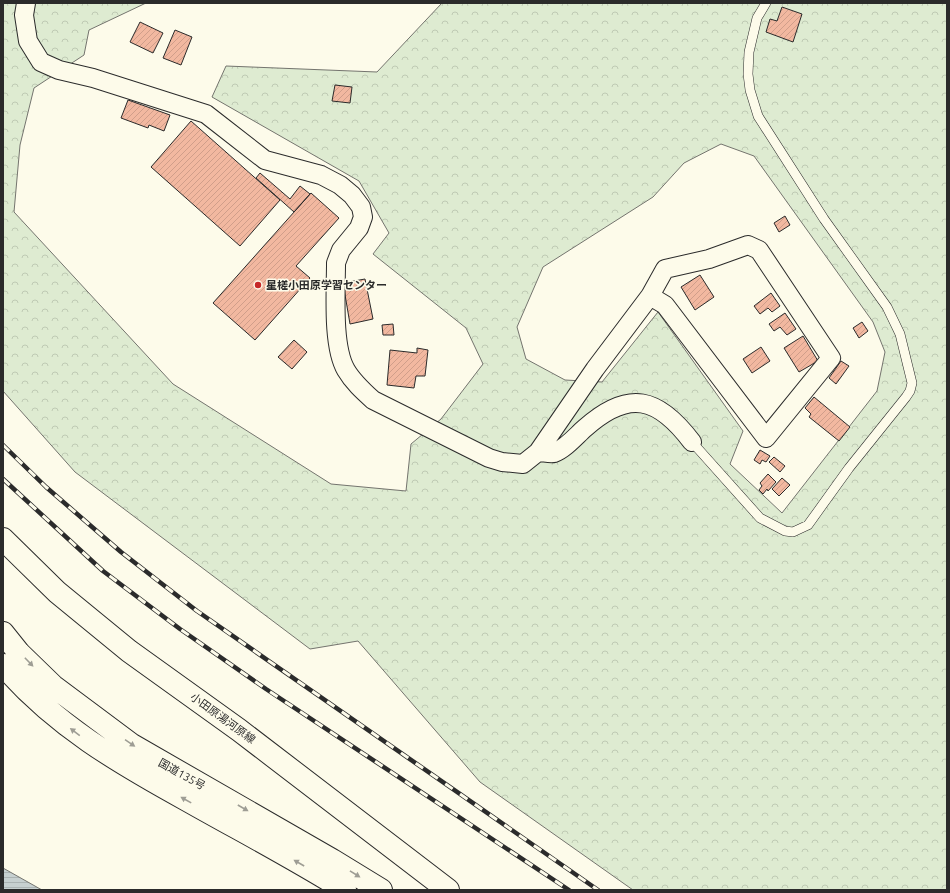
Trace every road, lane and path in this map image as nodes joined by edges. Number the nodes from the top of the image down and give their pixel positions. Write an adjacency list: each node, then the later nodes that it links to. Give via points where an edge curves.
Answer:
1 (26, 3): 5 (street, via 24,14 28,41 41,62 58,70 93,78 206,114 265,160 320,175 352,194 361,207 363,217 341,250 336,263 338,350 345,370 358,387 373,400 489,458 523,464)
2 (766, 3): 4 (lane, via 757,18 749,52 748,74 756,110 786,162 887,307 900,334 912,383 906,397 849,468 808,525 793,532 785,531 760,518)
3 (650, 296): 3 (street, via 665,269 709,259 748,245 758,250 767,261 831,358 766,438 665,305); 5 (street, via 595,369)
4 (692, 442): 5 (street, via 671,417 654,407 638,402 622,404 599,416 553,453)
5 (538, 452)
6 (3, 539): 11 (main road, 小田原湯河原線, via 57,592 129,651 303,777)
7 (3, 633): 10 (main road, 国道135号, one-way to 10, via 53,686 132,745)
8 (3, 665): 9 (main road, 国道135号, one-way to 8, via 117,761 55,716)
9 (345, 890)
10 (381, 890)
11 (448, 890)

